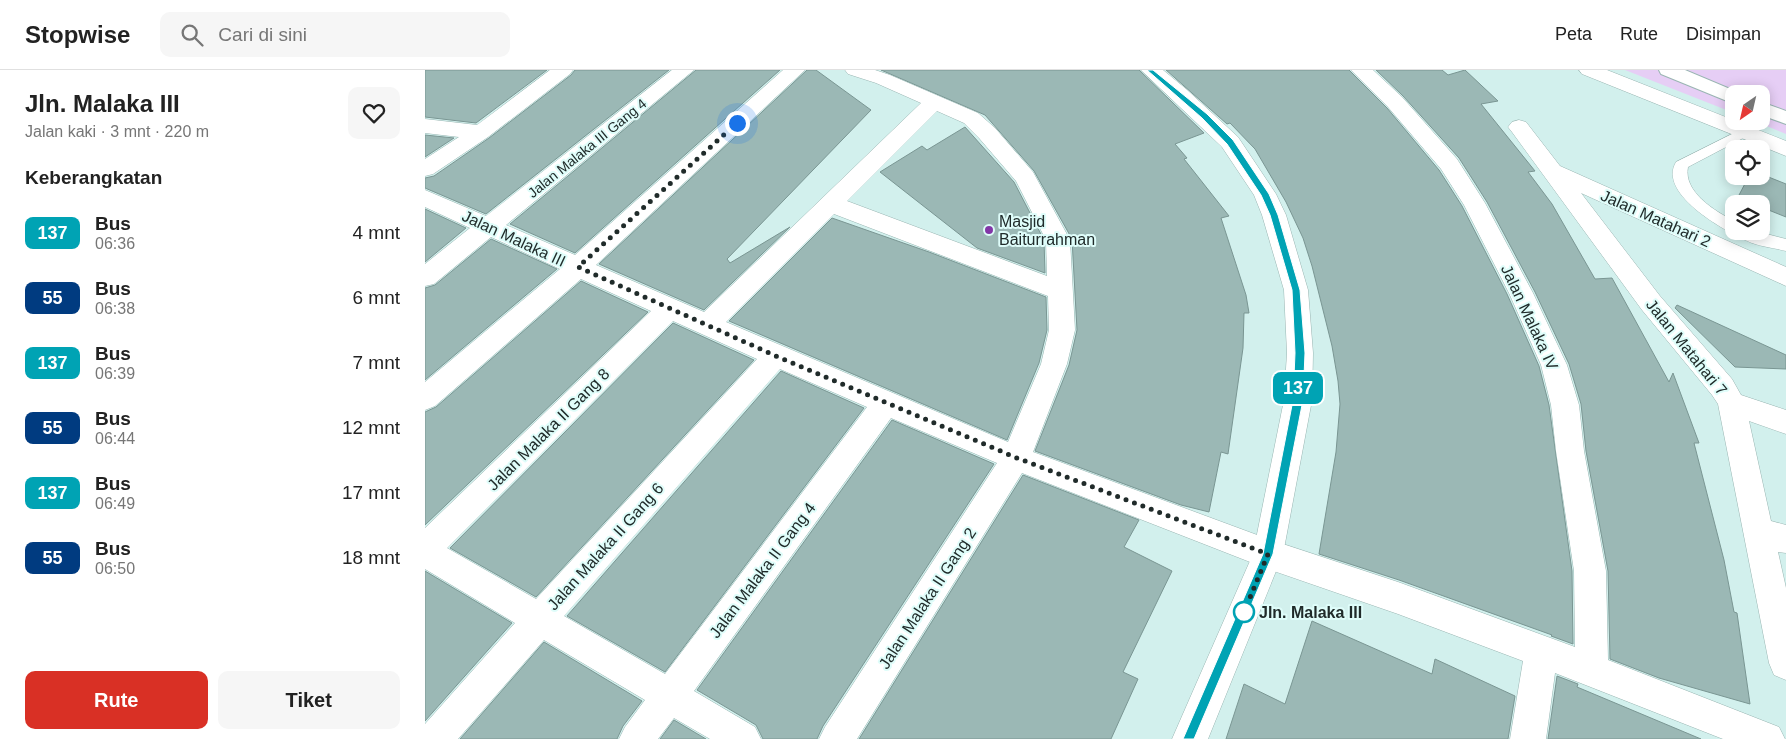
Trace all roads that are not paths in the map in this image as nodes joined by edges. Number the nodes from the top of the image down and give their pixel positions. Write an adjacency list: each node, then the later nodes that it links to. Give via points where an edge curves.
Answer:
1 (563, 70): 21 (street)
2 (684, 70): 29 (street, Jalan Malaka III Gang 4)
3 (795, 70): 32 (street)
4 (855, 70): 11 (street, Jalan Malaka II Gang 2)
5 (1151, 70): 46 (street, via 1230,142 1265,194 1296,290 1300,353 1298,400)
6 (1361, 70): 50 (street, Jalan Malaka IV, via 1395,102 1449,164 1474,203 1554,365 1565,405 1591,571)
7 (1589, 70): 14 (street)
8 (1625, 70): 12 (street)
9 (1668, 70): 10 (street)
10 (1725, 93)
11 (935, 101): 27 (street); 35 (street, Jalan Malaka II Gang 2, via 971,118 1025,178 1058,240)
12 (1725, 109)
13 (1770, 112): 15 (street)
14 (1725, 118)
15 (1786, 118)
16 (425, 126): 21 (street)
17 (1519, 127): 25 (street, Jalan Matahari 7)
18 (1742, 130): 28 (lane, via 1681,165 1678,170 1688,194)
19 (1755, 130): 23 (street)
20 (1768, 130): 22 (street)
21 (481, 132): 24 (street)
22 (1786, 134)
23 (1786, 149)
24 (425, 169)
25 (1553, 171): 34 (street, Jalan Matahari 2); 41 (street, Jalan Matahari 7, via 1651,303 1722,387)
26 (425, 198): 29 (street, Jalan Malaka III)
27 (830, 203): 35 (street); 37 (street)
28 (1725, 224)
29 (490, 226): 32 (street, Jalan Malaka III); 33 (street, Jalan Malaka III Gang 4)
30 (1763, 240): 31 (lane)
31 (1786, 245)
32 (578, 267): 36 (street, Jalan Malaka III); 39 (street)
33 (425, 276)
34 (1786, 277)
35 (1061, 290): 43 (street, Jalan Malaka II Gang 2, via 1059,347)
36 (670, 308): 37 (street, Jalan Malaka III); 45 (street, Jalan Malaka II Gang 8)
37 (708, 324): 38 (street, Jalan Malaka III)
38 (776, 356): 40 (street, Jalan Malaka III); 47 (street, Jalan Malaka II Gang 6)
39 (425, 398)
40 (887, 402): 43 (street, Jalan Malaka III); 51 (street, Jalan Malaka II Gang 4)
41 (1731, 403): 42 (street); 44 (street, Jalan Matahari 7)
42 (1786, 422)
43 (1017, 458): 46 (street, Jalan Malaka III); 55 (street, Jalan Malaka II Gang 2)
44 (1772, 536): 49 (street, Jalan Matahari 7)
45 (425, 551): 47 (street)
46 (1268, 554): 48 (street, via 1398,598); 56 (street)
47 (540, 619): 51 (street); 52 (street, Jalan Malaka II Gang 6)
48 (1541, 652): 50 (street); 57 (street)
49 (1786, 663)
50 (1592, 670): 58 (street)
51 (669, 694): 53 (street, Jalan Malaka II Gang 4); 54 (street)
52 (435, 739)
53 (637, 739)
54 (743, 739)
55 (837, 739)
56 (1190, 739)
57 (1528, 739)
58 (1768, 739)

